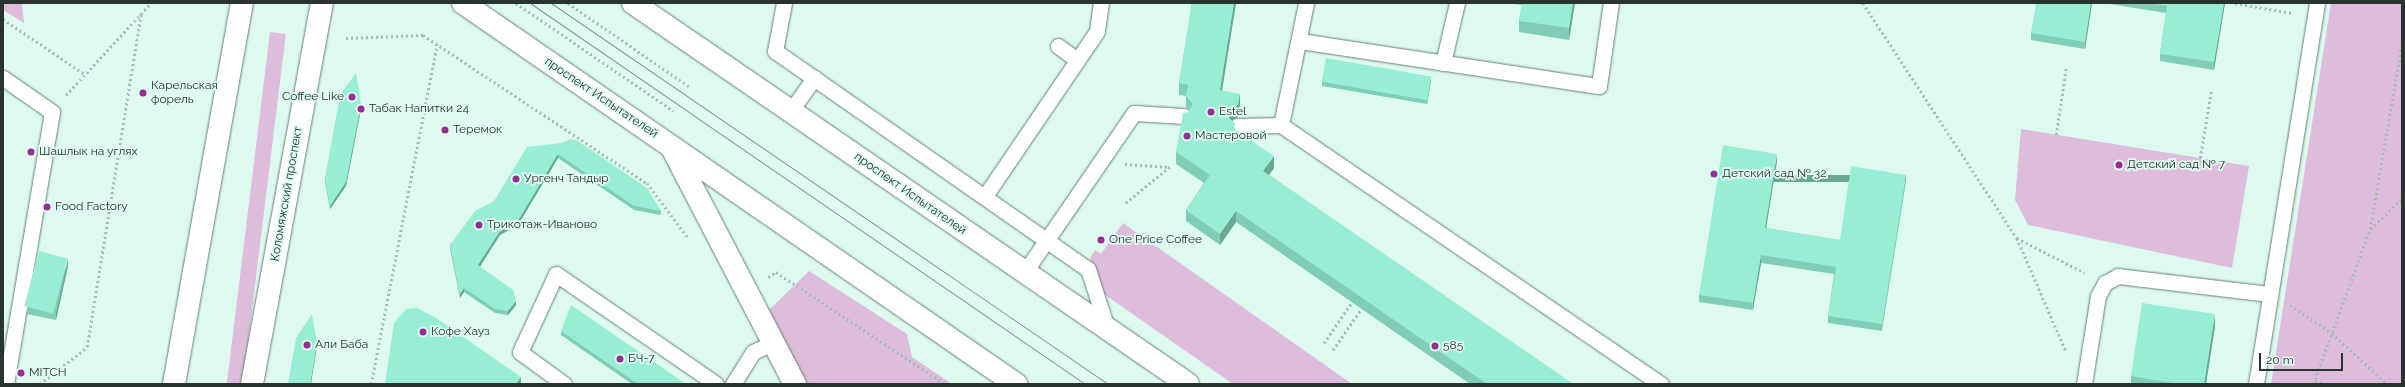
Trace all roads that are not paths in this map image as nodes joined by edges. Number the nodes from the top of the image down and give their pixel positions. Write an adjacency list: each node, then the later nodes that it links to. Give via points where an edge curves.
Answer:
1 (242, 3): 29 (main road)
2 (322, 3): 30 (main road, Коломяжский проспект)
3 (462, 3): 21 (main road, проспект Испытателей)
4 (633, 3): 17 (main road, проспект Испытателей)
5 (784, 3): 16 (lane, via 775,51)
6 (1101, 3): 13 (lane, via 1096,31)
7 (1306, 3): 11 (lane)
8 (1457, 3): 14 (lane)
9 (1611, 3): 14 (lane, via 1599,86)
10 (2316, 10): 25 (lane)
11 (1300, 41): 14 (lane); 19 (lane)
12 (1058, 46): 13 (lane)
13 (1077, 60): 22 (lane)
14 (1443, 63)
15 (3, 78): 28 (lane, via 52,112)
16 (814, 78): 17 (lane); 22 (lane)
17 (790, 112): 24 (main road, проспект Испытателей)
18 (1184, 116): 23 (lane, via 1134,113)
19 (1281, 125): 20 (lane); 37 (lane)
20 (1237, 126)
21 (672, 148): 27 (main road); 35 (main road, проспект Испытателей)
22 (985, 196): 23 (lane)
23 (1046, 240): 24 (lane); 26 (lane, via 1088,270)
24 (1024, 273): 26 (main road, проспект Испытателей)
25 (2270, 294): 38 (lane, via 2118,276 2105,283 2098,296); 39 (lane)
26 (1107, 328): 36 (main road, проспект Испытателей)
27 (772, 343): 33 (lane, via 753,352); 34 (main road)
28 (6, 384)
29 (174, 384)
30 (252, 384)
31 (564, 384): 32 (lane, via 520,352 556,274)
32 (716, 384)
33 (733, 384)
34 (795, 384)
35 (1016, 384)
36 (1188, 384)
37 (1661, 384)
38 (2084, 384)
39 (2256, 384)

